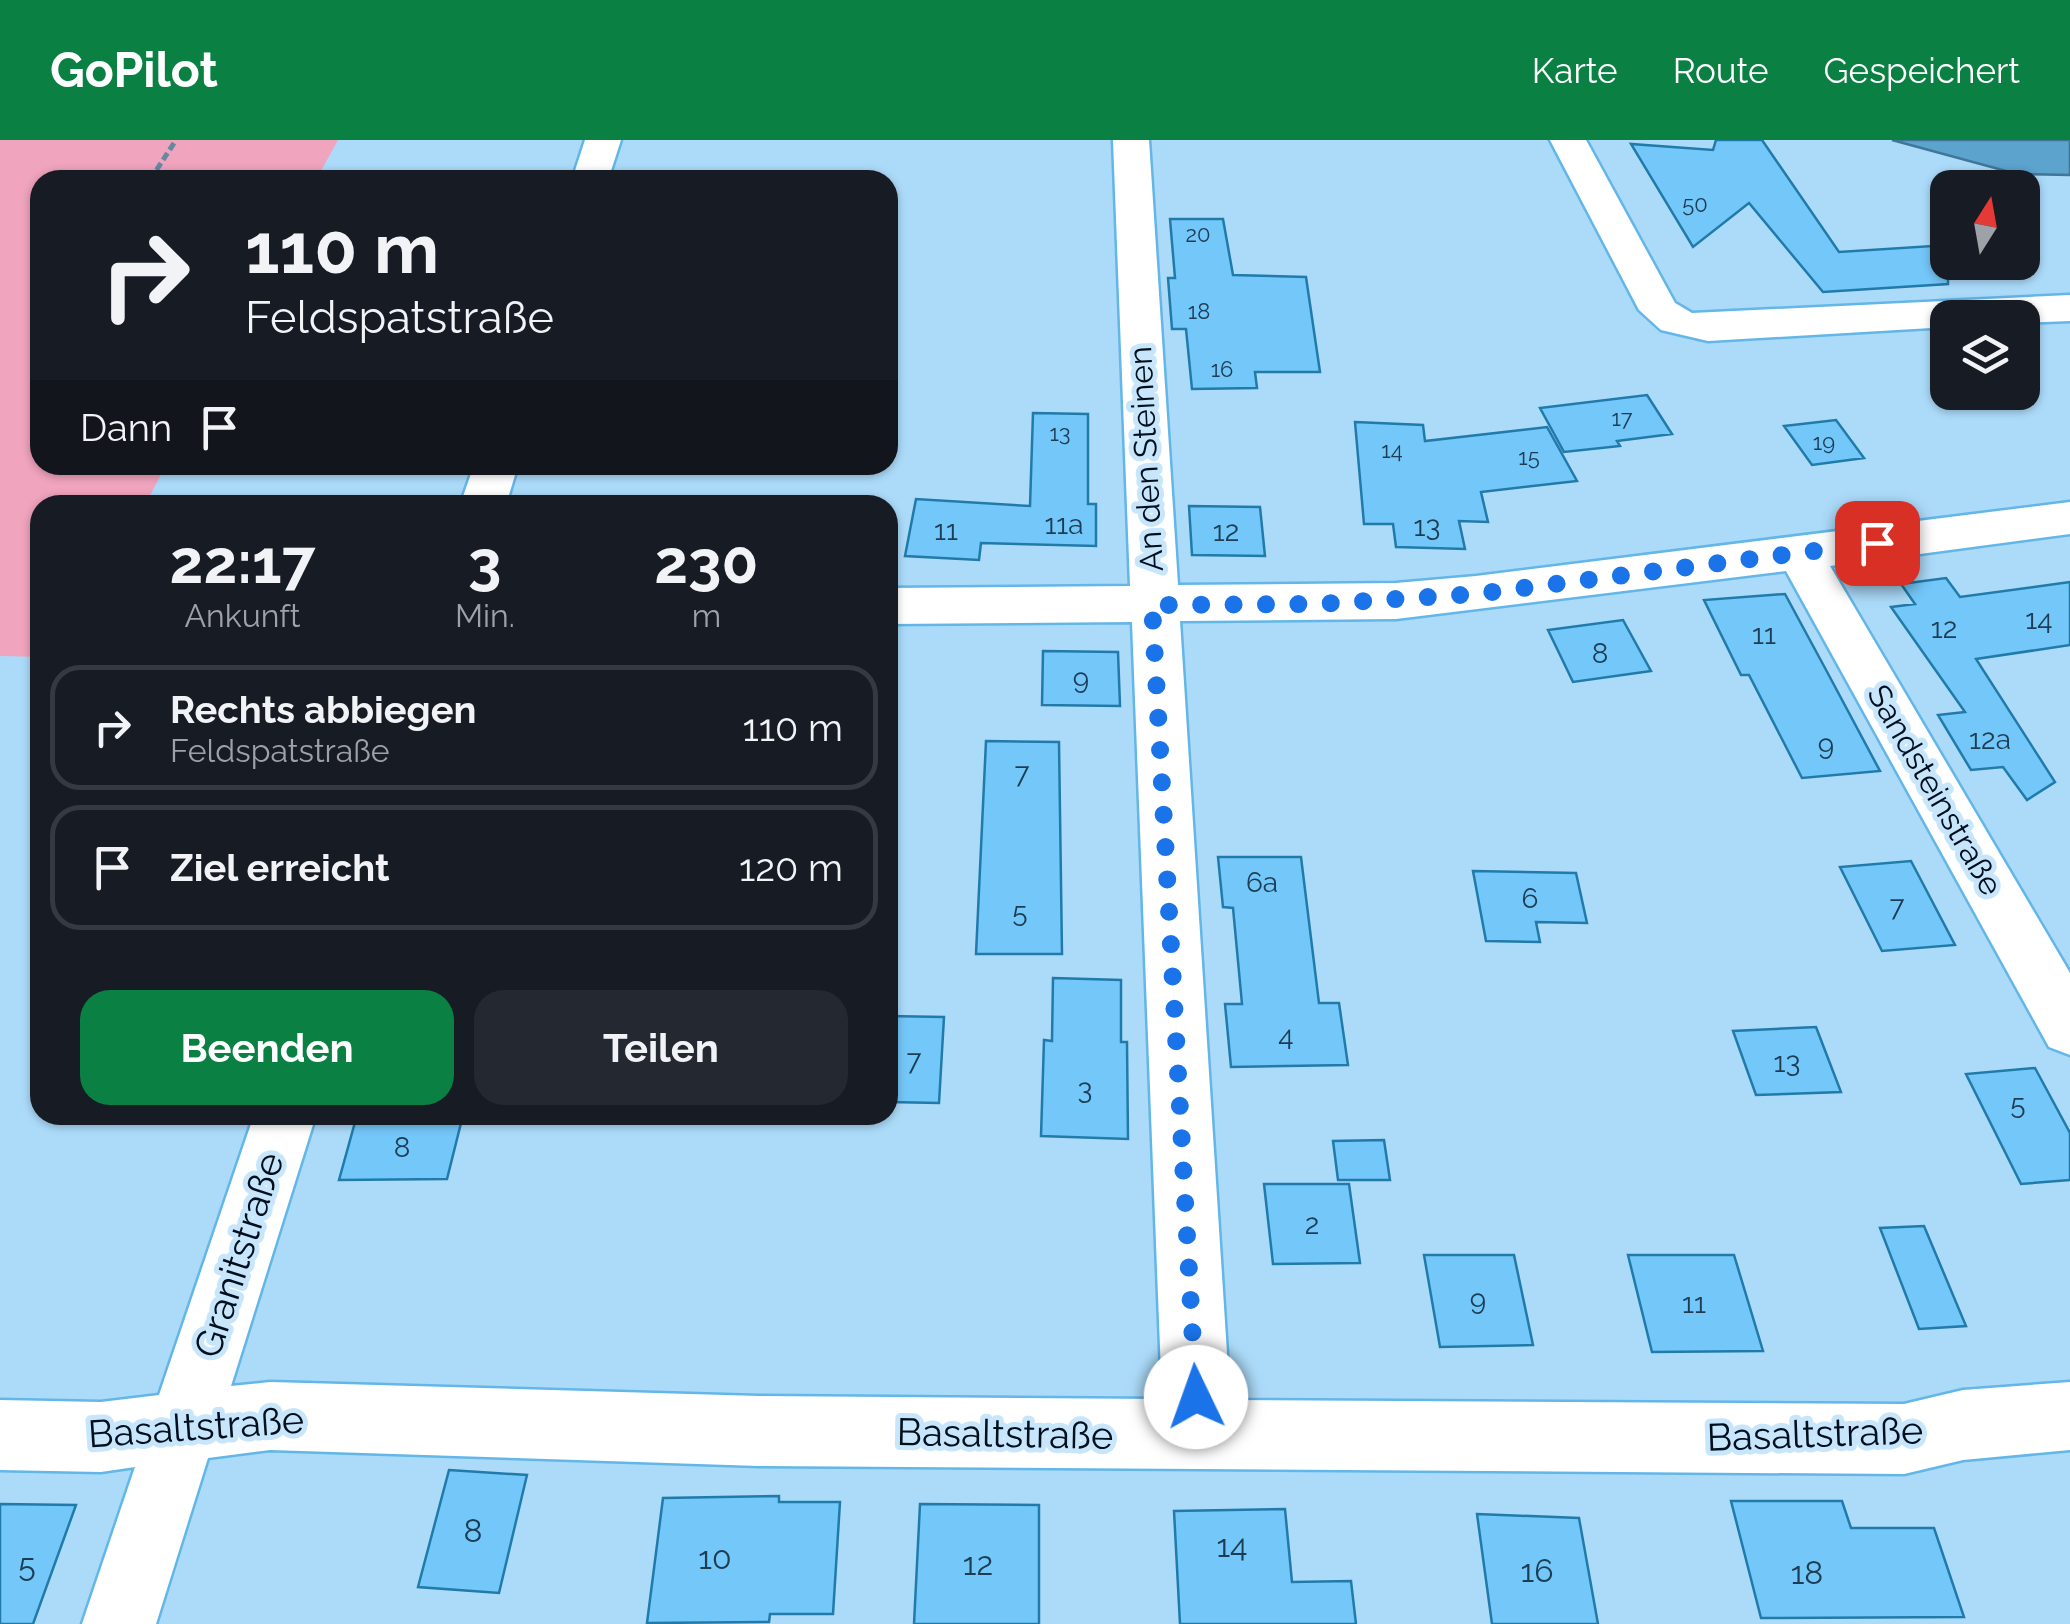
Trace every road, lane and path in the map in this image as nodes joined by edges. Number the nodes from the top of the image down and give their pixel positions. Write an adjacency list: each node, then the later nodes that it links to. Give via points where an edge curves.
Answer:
1 (176, 140): 5 (path)
2 (603, 140): 6 (street)
3 (1130, 140): 10 (street, An den Steinen)
4 (1568, 140): 7 (street, via 1668,320 1708,328)
5 (156, 170)
6 (593, 170)
7 (2070, 308)
8 (2070, 518): 9 (street)
9 (1800, 553): 10 (street, via 1444,597); 12 (street, Sandsteinstraße)
10 (1152, 605): 11 (street); 17 (street, An den Steinen)
11 (898, 606)
12 (2070, 1028)
13 (282, 1125): 15 (street, Granitstraße)
14 (2070, 1416): 17 (street, Basaltstraße, via 1963,1425 1904,1439)
15 (183, 1428): 16 (street, Basaltstraße, via 101,1437); 17 (street, Basaltstraße, via 270,1416); 18 (street, Granitstraße)
16 (0, 1435)
17 (1198, 1436)
18 (119, 1624)

